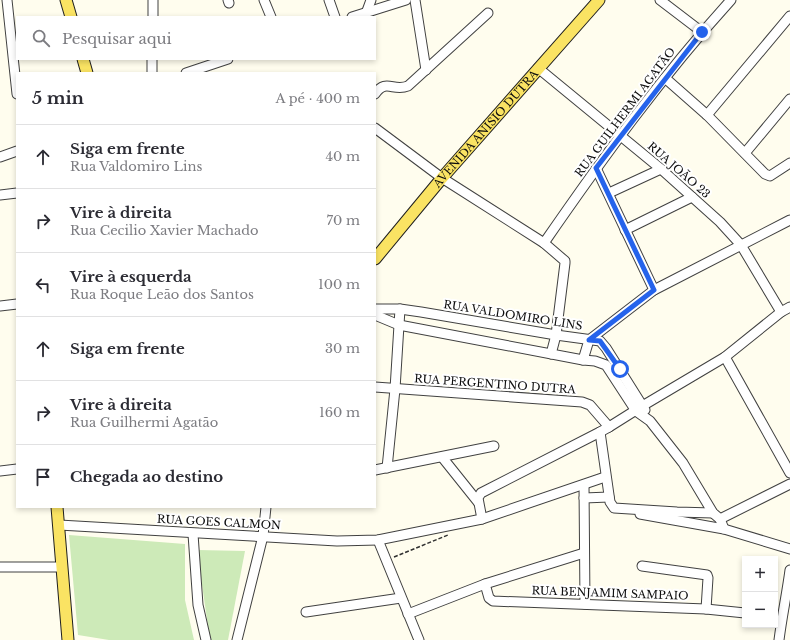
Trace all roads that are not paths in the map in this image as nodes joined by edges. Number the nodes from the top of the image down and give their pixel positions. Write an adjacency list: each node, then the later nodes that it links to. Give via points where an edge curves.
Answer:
1 (7, 0): 30 (street)
2 (66, 0): 14 (main road)
3 (153, 0): 15 (street)
4 (264, 0): 16 (street)
5 (329, 0): 17 (street)
6 (371, 0): 12 (street)
7 (406, 0): 12 (street)
8 (415, 0): 25 (street)
9 (599, 0): 24 (main road, AVENIDA ANÍSIO DUTRA)
10 (660, 0): 20 (street)
11 (731, 0): 20 (street, RUA GUILHERMI AGATÃO)
12 (367, 12): 18 (street)
13 (488, 13): 25 (street)
14 (71, 16)
15 (153, 16)
16 (271, 16)
17 (335, 16)
18 (355, 16)
19 (790, 16): 33 (street)
20 (702, 32): 29 (street, RUA GUILHERMI AGATÃO)
21 (83, 60): 26 (main road)
22 (152, 60): 27 (street)
23 (225, 60): 28 (street)
24 (538, 68): 35 (street, RUA JOÃO 23); 42 (main road, AVENIDA ANÍSIO DUTRA)
25 (426, 70): 31 (street, via 402,89 387,86 379,88)
26 (87, 72)
27 (152, 72)
28 (189, 72)
29 (665, 78): 33 (street); 35 (street, RUA GUILHERMI AGATÃO)
30 (16, 85)
31 (376, 92)
32 (790, 98): 37 (street)
33 (707, 115): 37 (street)
34 (376, 129): 42 (street)
35 (620, 137): 40 (street, RUA GUILHERMI AGATÃO); 41 (street, RUA JOÃO 23)
36 (16, 151): 38 (street)
37 (745, 153): 39 (street, via 759,169 770,176)
38 (0, 157)
39 (790, 163)
40 (596, 168): 44 (street); 49 (street, RUA GUILHERMI AGATÃO)
41 (661, 169): 44 (street); 46 (street, RUA JOÃO 23)
42 (442, 178): 49 (street); 51 (main road, AVENIDA ANÍSIO DUTRA)
43 (16, 193): 45 (street)
44 (609, 193): 48 (street)
45 (0, 195)
46 (692, 197): 48 (street); 50 (street, RUA JOÃO 23)
47 (790, 220): 50 (street)
48 (625, 230): 52 (street)
49 (544, 243): 61 (street, via 565,260)
50 (741, 244): 52 (street); 58 (street, RUA JOÃO 23)
51 (376, 258)
52 (654, 290): 62 (street)
53 (16, 304): 54 (street)
54 (0, 306)
55 (790, 307): 58 (street)
56 (376, 309): 57 (street, RUA VALDOMIRO LINS)
57 (400, 309): 60 (street); 61 (street, RUA VALDOMIRO LINS)
58 (781, 312): 64 (street)
59 (376, 315): 60 (street, RUA VALDOMIRO LINS)
60 (398, 325): 63 (street, RUA VALDOMIRO LINS); 67 (street)
61 (556, 335): 62 (street, RUA VALDOMIRO LINS); 63 (street)
62 (589, 340): 65 (street); 68 (street, RUA VALDOMIRO LINS, via 600,341 606,348)
63 (551, 354): 65 (street, RUA VALDOMIRO LINS)
64 (725, 358): 68 (street); 77 (street)
65 (583, 360): 68 (street, RUA VALDOMIRO LINS, via 606,365)
66 (376, 387): 67 (street, RUA PERGENTINO DUTRA)
67 (396, 389): 69 (street, RUA PERGENTINO DUTRA, via 582,402 590,406); 73 (street)
68 (640, 408): 69 (street); 87 (street, RUA VALDOMIRO LINS, via 683,463)
69 (609, 427): 70 (street)
70 (600, 432): 78 (street); 83 (street, via 481,493)
71 (494, 446): 72 (street)
72 (442, 456): 73 (street); 83 (street)
73 (387, 468): 75 (street)
74 (16, 470): 76 (street)
75 (376, 470)
76 (0, 471)
77 (790, 473)
78 (606, 477): 80 (street, RUA GOES CALMON); 81 (street)
79 (790, 484): 87 (street)
80 (584, 485): 82 (street); 88 (street, RUA GOES CALMON)
81 (609, 497): 82 (street); 86 (street, via 612,506)
82 (584, 498): 95 (street)
83 (478, 502): 88 (street)
84 (57, 508): 89 (main road)
85 (266, 508): 92 (street)
86 (617, 509): 87 (street); 90 (street)
87 (716, 516): 90 (street, RUA VALDOMIRO LINS)
88 (482, 519): 93 (street, RUA GOES CALMON)
89 (59, 525): 91 (street, RUA GOES CALMON); 96 (main road)
90 (724, 529): 94 (street)
91 (193, 534): 92 (street, RUA GOES CALMON); 112 (street, via 198,605)
92 (263, 536): 93 (street, RUA GOES CALMON, via 337,541); 113 (street)
93 (378, 540): 102 (street)
94 (790, 549)
95 (584, 553): 100 (street); 103 (street)
96 (61, 566): 98 (street); 111 (main road)
97 (642, 566): 104 (street, via 707,576)
98 (0, 567)
99 (790, 570): 101 (street)
100 (485, 584): 103 (street, RUA BENJAMIM SAMPAIO, via 491,600); 107 (street)
101 (788, 595): 108 (street)
102 (401, 598): 105 (street); 107 (street)
103 (585, 604): 104 (street, RUA BENJAMIM SAMPAIO)
104 (706, 609): 106 (street, RUA BENJAMIM SAMPAIO)
105 (306, 612)
106 (742, 613)
107 (408, 614): 114 (street)
108 (778, 616): 109 (street)
109 (780, 628): 110 (street); 115 (street)
110 (790, 629)
111 (69, 640)
112 (206, 640)
113 (237, 640)
114 (419, 640)
115 (779, 640)

